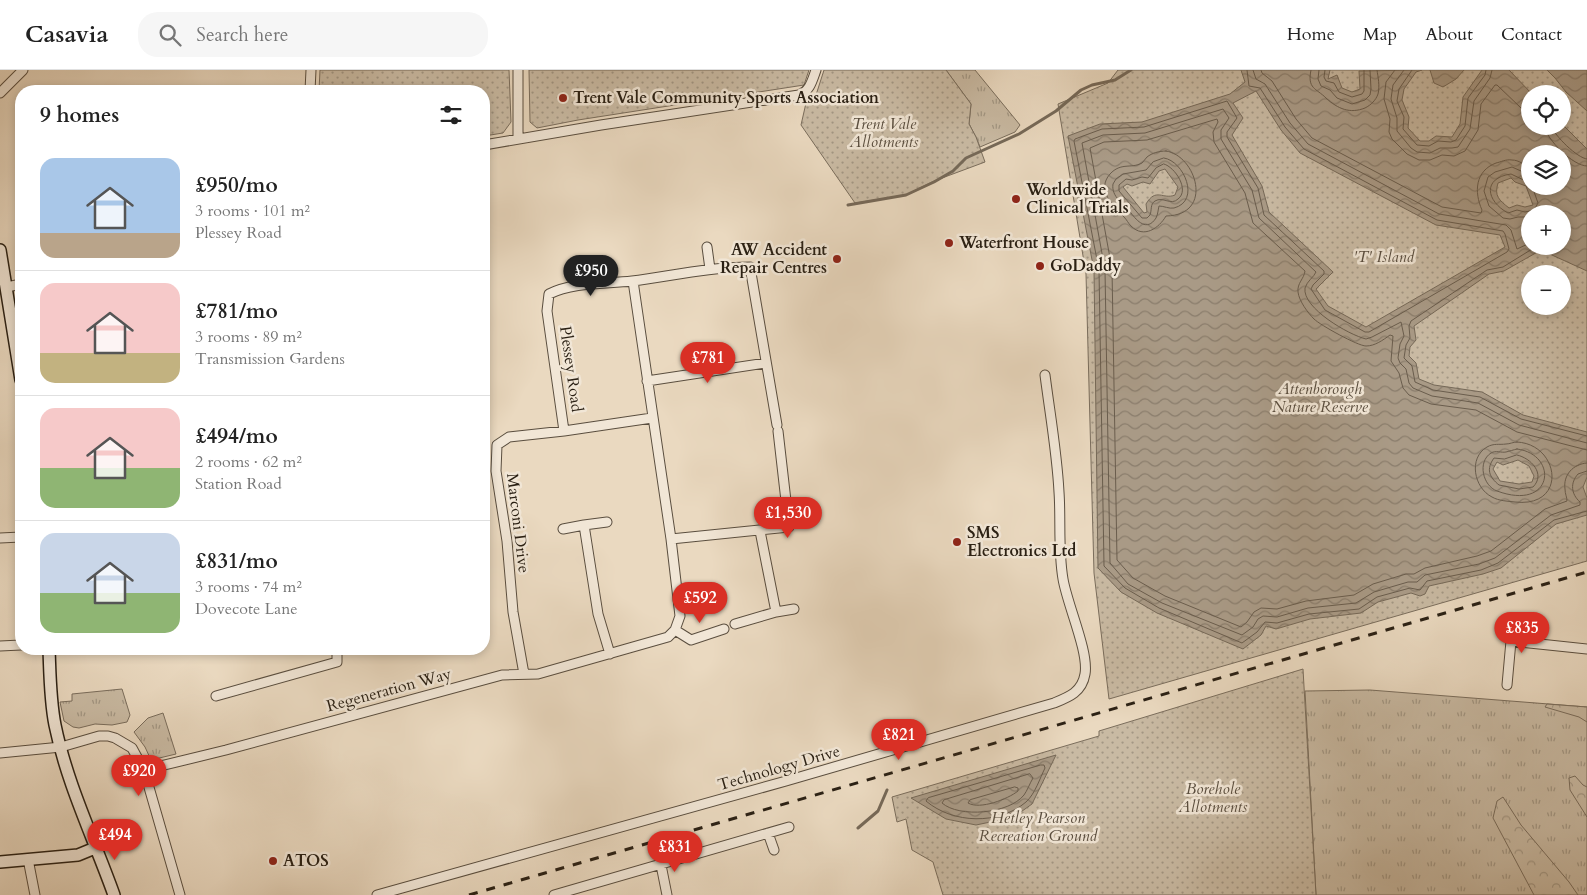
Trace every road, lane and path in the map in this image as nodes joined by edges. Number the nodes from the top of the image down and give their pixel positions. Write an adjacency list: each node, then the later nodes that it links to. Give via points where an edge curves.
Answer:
1 (23, 70): 6 (street)
2 (311, 70): 5 (street)
3 (518, 70): 7 (street)
4 (816, 70): 7 (street, via 810,88 799,95)
5 (310, 85)
6 (0, 93)
7 (518, 139): 8 (street)
8 (490, 144)
9 (707, 247): 11 (street)
10 (0, 250): 14 (street)
11 (710, 269): 12 (street, Plessey Road); 16 (street, Plessey Road, via 750,267)
12 (633, 281): 18 (street); 20 (street, Plessey Road, via 560,289 549,294 548,311)
13 (15, 285): 14 (street)
14 (7, 287): 15 (street)
15 (15, 340)
16 (766, 363): 18 (street); 24 (street, via 789,527)
17 (1045, 375): 58 (street, Technology Drive, via 1059,491 1062,577 1086,663 1084,680 1070,697 786,782)
18 (647, 381): 19 (street)
19 (652, 418): 20 (street, Marconi Drive); 27 (street)
20 (564, 431): 41 (street, Marconi Drive, via 509,437 497,445 496,470)
21 (607, 522): 22 (street)
22 (584, 525): 23 (street); 38 (street, via 598,614)
23 (563, 528)
24 (760, 531): 27 (street); 29 (street)
25 (15, 537): 26 (street)
26 (0, 538)
27 (671, 539): 33 (street, via 680,616)
28 (794, 609): 29 (street)
29 (776, 612): 30 (street)
30 (735, 624)
31 (1506, 626): 34 (street)
32 (724, 629): 33 (street, via 691,640)
33 (675, 630): 38 (street, Regeneration Way, via 668,637)
34 (1511, 641): 37 (street); 42 (street)
35 (15, 645): 36 (street)
36 (0, 646)
37 (1587, 649)
38 (610, 654): 41 (street, Regeneration Way, via 538,674)
39 (49, 655): 44 (street, via 52,704)
40 (337, 655): 43 (street, via 337,662)
41 (524, 674): 46 (street, Regeneration Way, via 502,675)
42 (1507, 685)
43 (216, 696)
44 (61, 747): 45 (street); 46 (street, via 99,736 115,738 132,748); 49 (street)
45 (0, 753)
46 (144, 770): 57 (street)
47 (789, 827): 48 (street)
48 (768, 833): 50 (street); 53 (street)
49 (95, 848): 51 (street, via 78,855); 54 (street)
50 (774, 850)
51 (28, 859): 52 (street); 56 (street)
52 (0, 862)
53 (661, 865): 55 (street); 60 (street)
54 (112, 889)
55 (571, 893): 59 (street)
56 (35, 895)
57 (180, 895)
58 (377, 895)
59 (554, 895)
60 (667, 895)

